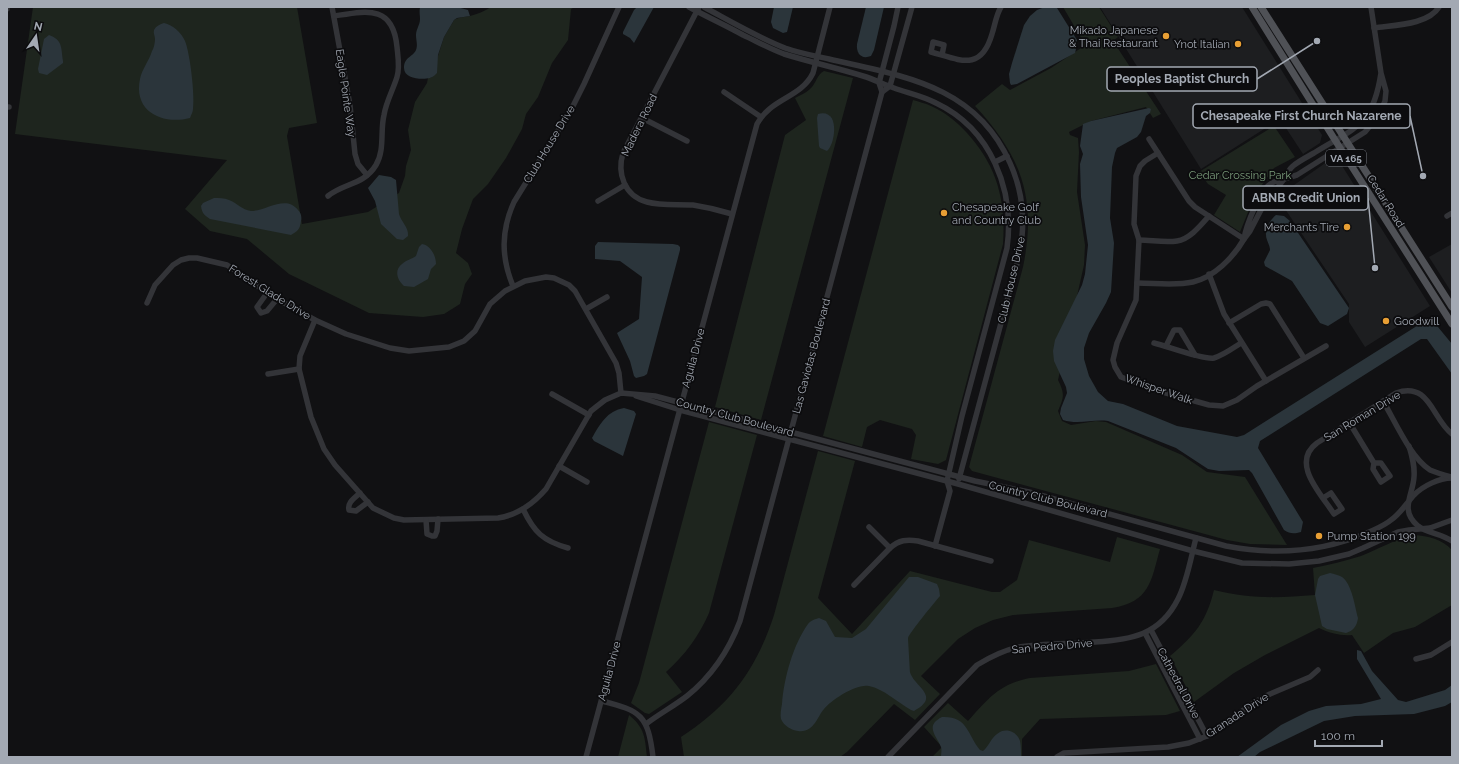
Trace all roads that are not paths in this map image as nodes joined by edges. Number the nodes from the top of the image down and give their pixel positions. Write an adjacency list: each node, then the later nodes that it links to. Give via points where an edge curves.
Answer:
1 (332, 7): 14 (street, Eagle Pointe Way)
2 (619, 7): 48 (street, Club House Drive, via 572,108 509,214 503,250)
3 (689, 7): 13 (street, Club House Drive)
4 (704, 7): 17 (street, Club House Drive, via 785,48)
5 (830, 7): 17 (street)
6 (898, 7): 19 (street)
7 (912, 7): 21 (street)
8 (1001, 7): 16 (street, via 989,45 982,54 968,61)
9 (1252, 7): 30 (main road, Cedar Road / VA 165)
10 (1261, 7): 28 (main road, Cedar Road / VA 165)
11 (1371, 7): 15 (street)
12 (1439, 7): 15 (street, via 1422,20)
13 (698, 9): 18 (street, Club House Drive, via 776,51); 27 (street, Madera Road)
14 (334, 16): 37 (street, Eagle Pointe Way, via 350,105 354,154); 37 (street, via 364,11 374,13 388,21 396,38 397,77 384,115 379,159)
15 (1374, 28): 20 (street)
16 (942, 55)
17 (817, 56): 18 (street); 19 (street, Club House Drive)
18 (815, 63): 22 (street, Club House Drive, via 864,76); 26 (street, via 808,83)
19 (882, 71): 21 (street, Club House Drive); 22 (street)
20 (1381, 73): 28 (street, via 1376,97 1369,113 1362,123); 32 (street, via 1385,96 1379,115 1365,132)
21 (894, 74): 23 (street); 35 (street, Club House Drive, via 937,88 954,97 983,122)
22 (879, 83): 23 (street, Club House Drive); 25 (street)
23 (890, 86): 25 (street); 36 (street, Club House Drive, via 922,96 946,108 976,134)
24 (724, 92): 26 (street)
25 (882, 92): 75 (street, Las Gaviotas Boulevard)
26 (760, 117): 42 (street, Aguila Drive)
27 (642, 118): 31 (street); 39 (street, Madera Road, via 622,157 621,175)
28 (1343, 135): 30 (street); 32 (main road, Cedar Road / VA 165)
29 (1149, 139): 34 (street)
30 (1335, 140): 33 (main road, Cedar Road / VA 165); 38 (street, via 1292,166)
31 (687, 141)
32 (1348, 142): 33 (street); 53 (main road, Cedar Road / VA 165)
33 (1339, 147): 38 (street, via 1297,175); 57 (main road, Cedar Road / VA 165)
34 (1158, 153): 43 (street, via 1189,201); 45 (street, Whisper Walk, via 1140,166 1136,176 1134,224)
35 (1007, 156): 36 (street); 82 (street, Club House Drive, via 1020,195 1022,241)
36 (995, 162): 81 (street, Club House Drive, via 1008,204 1008,246)
37 (367, 175): 40 (street)
38 (1284, 179): 44 (street, via 1262,208); 44 (street, via 1271,183 1260,197)
39 (625, 185): 41 (street); 42 (street, via 631,194 645,201 695,205)
40 (328, 196)
41 (598, 201)
42 (732, 214): 71 (street, Aguila Drive)
43 (1209, 216): 44 (street); 45 (street, via 1190,235 1177,241)
44 (1244, 239): 46 (street, via 1233,256)
45 (1139, 240): 47 (street, Whisper Walk)
46 (1209, 274): 47 (street, via 1193,282); 56 (street)
47 (1137, 283): 66 (street, Whisper Walk, via 1135,304 1119,335 1113,360 1114,367 1121,377 1159,391 1216,406 1231,404)
48 (513, 286): 54 (street, Forest Glade Drive, via 537,278 554,278 569,285); 55 (street, Forest Glade Drive, via 490,304 469,337 449,347 402,351 346,334)
49 (267, 293): 51 (street, Forest Glade Drive); 51 (street, via 257,307 261,313 267,312); 52 (street, Forest Glade Drive, via 227,265 189,258 173,265 154,286)
50 (607, 297): 54 (street)
51 (277, 299): 55 (street, Forest Glade Drive)
52 (147, 303)
53 (1452, 307)
54 (586, 309): 67 (street, Forest Glade Drive, via 616,363)
55 (315, 320): 64 (street, via 300,356)
56 (1229, 323): 59 (street); 63 (street, via 1261,304 1270,304)
57 (1452, 324)
58 (1154, 342): 60 (street)
59 (1241, 343): 62 (street, via 1216,357); 66 (street)
60 (1166, 346): 62 (street); 62 (street, via 1174,330 1180,330)
61 (1326, 346): 63 (street, Whisper Walk)
62 (1195, 355)
63 (1304, 358): 66 (street, Whisper Walk)
64 (299, 369): 65 (street); 88 (street, via 311,417 324,449)
65 (268, 374)
66 (1266, 381)
67 (621, 393): 69 (street, Country Club Boulevard); 73 (street, via 605,400)
68 (552, 394): 73 (street)
69 (630, 394): 71 (street, Country Club Boulevard, via 650,395); 72 (street, Country Club Boulevard)
70 (1383, 401): 74 (street, San Roman Drive); 76 (street, San Roman Drive, via 1400,391 1418,392 1428,401); 78 (street)
71 (681, 403): 72 (street, Aguila Drive); 75 (street, Country Club Boulevard)
72 (680, 410): 77 (street, Country Club Boulevard); 110 (street, Aguila Drive)
73 (589, 415): 80 (street)
74 (1349, 422): 79 (street); 89 (street, San Roman Drive, via 1313,445 1306,457 1306,470)
75 (791, 432): 77 (street, Las Gaviotas Boulevard); 81 (street, Country Club Boulevard)
76 (1452, 434)
77 (789, 439): 84 (street, Country Club Boulevard); 111 (street, Las Gaviotas Boulevard, via 744,606 731,642 722,658 696,688)
78 (1409, 446): 83 (street, via 1429,469); 91 (street, via 1415,475)
79 (1374, 463)
80 (559, 466): 85 (street); 92 (street, via 546,489)
81 (948, 474): 82 (street, Country Club Boulevard); 84 (street, Club House Drive)
82 (960, 477): 86 (street, Club House Drive); 98 (street, Country Club Boulevard, via 1029,492)
83 (1452, 478): 91 (street, Country Club Boulevard, via 1431,484 1416,493)
84 (947, 481): 86 (street, Country Club Boulevard); 87 (street)
85 (587, 482)
86 (958, 484): 87 (street); 103 (street, Country Club Boulevard)
87 (950, 491): 100 (street)
88 (360, 493): 90 (street); 90 (street, via 350,502 349,510 356,511)
89 (1323, 498)
90 (368, 502): 94 (street, via 373,508 394,518)
91 (1407, 503): 97 (street, via 1415,523); 98 (street, Country Club Boulevard, via 1391,520 1376,528 1346,541 1316,548 1256,551)
92 (523, 509): 93 (street, via 507,517); 101 (street, via 542,536 554,544)
93 (438, 519): 94 (street); 94 (street, via 438,531 435,536 427,534)
94 (426, 520)
95 (1452, 520): 97 (street, Country Club Boulevard)
96 (869, 527): 102 (street)
97 (1425, 529): 99 (street); 103 (street, Country Club Boulevard, via 1398,532 1335,557 1289,564 1242,563)
98 (1196, 538): 103 (street, San Pedro Drive)
99 (1452, 541)
100 (935, 546): 102 (street, via 906,540); 104 (street)
101 (568, 548)
102 (890, 548): 105 (street)
103 (1193, 551): 106 (street, San Pedro Drive, via 1179,598 1166,618)
104 (991, 561)
105 (854, 585)
106 (1148, 632): 112 (street, Cathedral Drive); 113 (street, Cathedral Drive); 116 (street, San Pedro Drive, via 1119,641 1020,647 992,656 977,665)
107 (1452, 642): 108 (street, via 1431,655)
108 (1416, 659)
109 (1318, 670): 112 (street, Granada Drive, via 1310,677 1255,702)
110 (602, 701): 111 (street, via 629,709); 114 (street, Aguila Drive)
111 (646, 724): 115 (street)
112 (1207, 736): 113 (street, Granada Drive)
113 (1200, 738): 117 (street, Granada Drive, via 1168,747 1064,753)
114 (586, 757)
115 (653, 757)
116 (888, 757)
117 (1057, 757)

